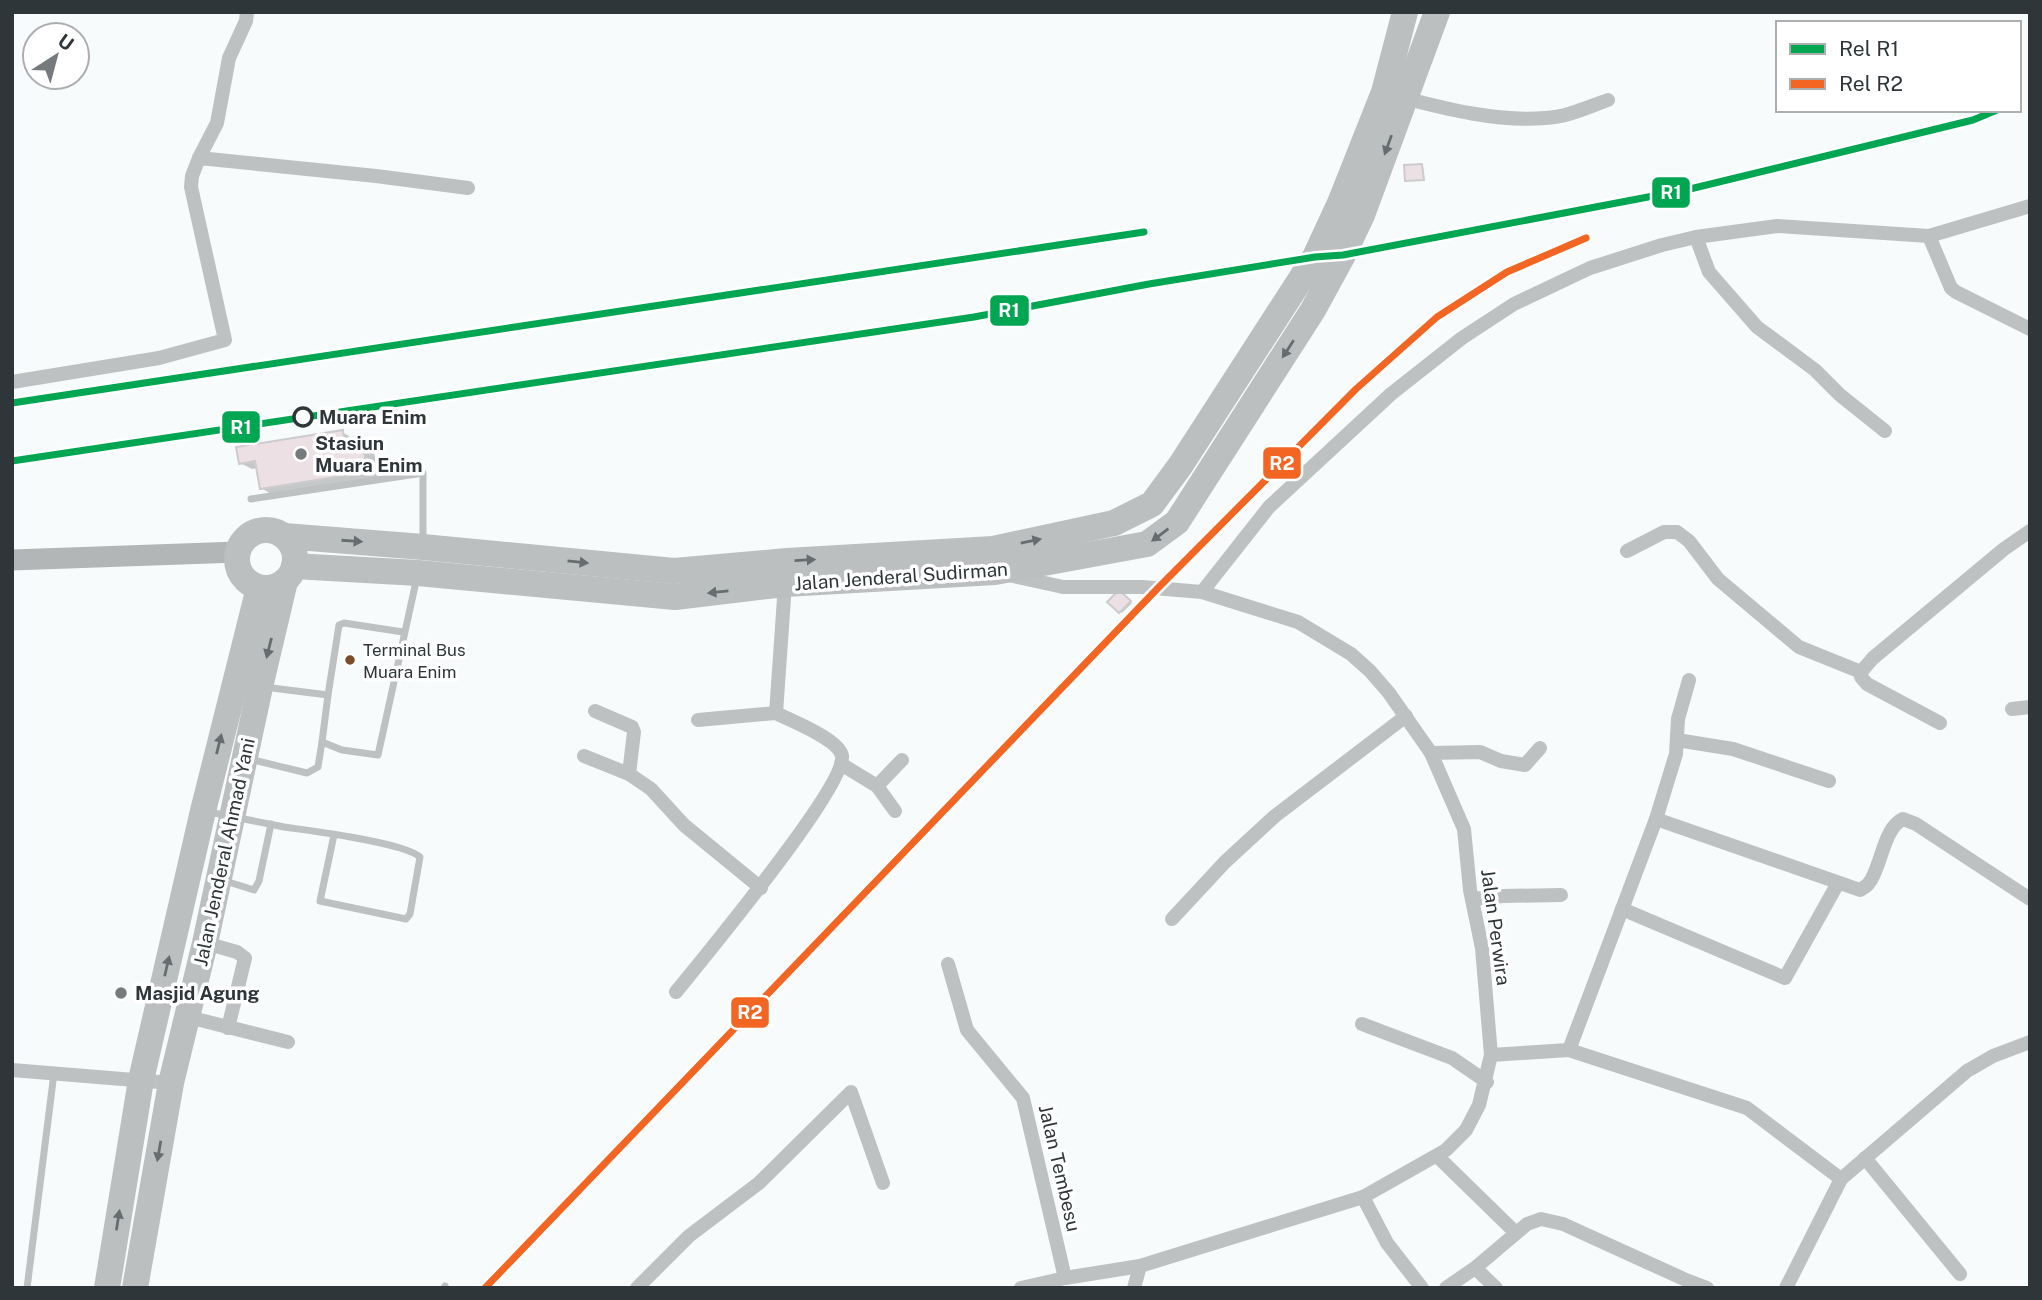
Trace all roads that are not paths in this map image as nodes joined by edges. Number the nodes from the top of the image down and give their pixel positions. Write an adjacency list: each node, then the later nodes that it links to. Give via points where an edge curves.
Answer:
1 (247, 12): 6 (street, via 229,58 217,123)
2 (1405, 12): 4 (highway, Jalan Jenderal Sudirman)
3 (1437, 12): 4 (highway, Jalan Jenderal Sudirman)
4 (1394, 95): 5 (street, via 1487,116 1545,118); 21 (highway, Jalan Jenderal Sudirman, via 1362,215 1343,255 1313,310 1177,522 1147,544)
5 (1608, 100)
6 (199, 158): 7 (street); 12 (street, via 191,187 225,340 159,358)
7 (468, 188)
8 (2030, 206): 9 (street)
9 (1929, 236): 10 (street, via 1777,226); 11 (street, via 1951,288)
10 (1696, 237): 13 (street, via 1709,272 1757,327 1815,370); 26 (street, via 1590,268 1514,304 1462,338 1391,394 1269,507)
11 (2030, 329)
12 (12, 382)
13 (1885, 432)
14 (251, 499): 17 (lane, via 423,473)
15 (2030, 531): 28 (street)
16 (284, 536): 17 (highway, Jalan Jenderal Sudirman, one-way to 17); 19 (highway, via 256,532); 23 (highway, via 293,550)
17 (423, 547): 21 (highway, Jalan Jenderal Sudirman, one-way to 21, via 674,571 787,561); 22 (lane)
18 (1627, 551): 28 (street, via 1664,532 1676,532 1689,541 1718,579 1799,647)
19 (237, 552): 20 (main road); 25 (highway, via 238,567 246,580)
20 (12, 560)
21 (994, 560): 24 (highway, Jalan Jenderal Sudirman); 26 (street, Jalan Perwira, via 1063,587)
22 (418, 573): 23 (highway, Jalan Jenderal Sudirman); 24 (highway, Jalan Jenderal Sudirman, one-way to 22, via 675,597); 27 (lane)
23 (290, 574): 25 (highway, via 273,588); 30 (highway, Jalan Jenderal Ahmad Yani, one-way to 30)
24 (785, 584): 35 (street)
25 (259, 588): 50 (highway, Jalan Jenderal Ahmad Yani, one-way to 25)
26 (1202, 592): 36 (street, Jalan Perwira, via 1298,622 1351,654)
27 (403, 632): 31 (lane, via 339,625); 40 (lane, via 378,755)
28 (1861, 672): 38 (street, via 1867,684)
29 (1689, 680): 39 (street)
30 (260, 687): 31 (lane); 44 (highway, Jalan Jenderal Ahmad Yani)
31 (328, 695): 40 (lane)
32 (2030, 707): 33 (street)
33 (2012, 709)
34 (595, 711): 47 (street, via 632,727)
35 (776, 713): 37 (street); 46 (street, via 832,741 840,751)
36 (1406, 716): 42 (street, Jalan Perwira); 63 (street, via 1275,816)
37 (698, 720)
38 (1940, 723)
39 (1677, 740): 48 (street, via 1733,749); 53 (street)
40 (323, 742): 44 (lane, via 318,767 307,773)
41 (1541, 748): 42 (street, via 1525,765 1480,752)
42 (1431, 753): 60 (street, Jalan Perwira, via 1464,829)
43 (584, 756): 47 (street)
44 (244, 758): 52 (highway, Jalan Jenderal Ahmad Yani)
45 (902, 760): 49 (street)
46 (841, 764): 49 (street); 58 (street)
47 (629, 774): 58 (street)
48 (1829, 781)
49 (877, 786): 51 (street)
50 (202, 811): 52 (lane); 76 (highway, Jalan Jenderal Ahmad Yani, one-way to 50)
51 (895, 811)
52 (232, 816): 54 (lane); 56 (highway, Jalan Jenderal Ahmad Yani)
53 (1656, 818): 57 (street); 62 (street)
54 (271, 824): 55 (lane); 56 (lane, via 254,890)
55 (334, 835): 55 (lane, via 410,849 421,856 406,919 320,901)
56 (218, 879): 64 (highway, Jalan Jenderal Ahmad Yani)
57 (1838, 883): 61 (street, via 1860,890 1870,883 1895,825 1903,819); 62 (street, via 1785,978)
58 (761, 888): 66 (street)
59 (1562, 895): 60 (street)
60 (1472, 899): 73 (street, Jalan Perwira, via 1482,948)
61 (2030, 899)
62 (1622, 909): 72 (street)
63 (1172, 919)
64 (205, 943): 67 (highway, Jalan Jenderal Ahmad Yani); 69 (street, via 245,958)
65 (948, 964): 88 (street, Jalan Tembesu, via 967,1030 1023,1098)
66 (676, 992)
67 (188, 1017): 69 (street); 78 (highway, Jalan Jenderal Ahmad Yani)
68 (1362, 1024): 77 (street, via 1451,1058)
69 (228, 1028): 70 (street)
70 (289, 1042)
71 (2030, 1042): 80 (street, via 1967,1071)
72 (1569, 1050): 73 (street); 81 (street, via 1747,1108)
73 (1491, 1055): 77 (street, Jalan Perwira)
74 (12, 1070): 75 (street)
75 (54, 1073): 76 (street); 90 (lane)
76 (141, 1080): 78 (street); 91 (highway, Jalan Jenderal Ahmad Yani, one-way to 76)
77 (1487, 1082): 79 (street, Jalan Perwira, via 1466,1130)
78 (171, 1083): 92 (highway, Jalan Jenderal Ahmad Yani, one-way to 92)
79 (1437, 1156): 83 (street, Jalan Perwira); 84 (street)
80 (1865, 1158): 81 (street); 87 (street)
81 (1841, 1180): 100 (street)
82 (883, 1184): 93 (street, via 851,1092 759,1183 689,1236)
83 (1363, 1197): 85 (street, Jalan Perwira); 96 (street, via 1387,1243)
84 (1516, 1233): 86 (street); 89 (street, via 1535,1220 1556,1221)
85 (1140, 1266): 88 (street, Jalan Perwira); 95 (street)
86 (1475, 1268): 97 (street); 98 (street)
87 (1960, 1274)
88 (1065, 1278): 94 (street, Jalan Perwira)
89 (1685, 1284): 99 (street)
90 (27, 1288)
91 (107, 1288)
92 (135, 1288)
93 (637, 1288)
94 (1021, 1288)
95 (1134, 1288)
96 (1422, 1288)
97 (1446, 1288)
98 (1496, 1288)
99 (1707, 1288)
100 (1786, 1288)

